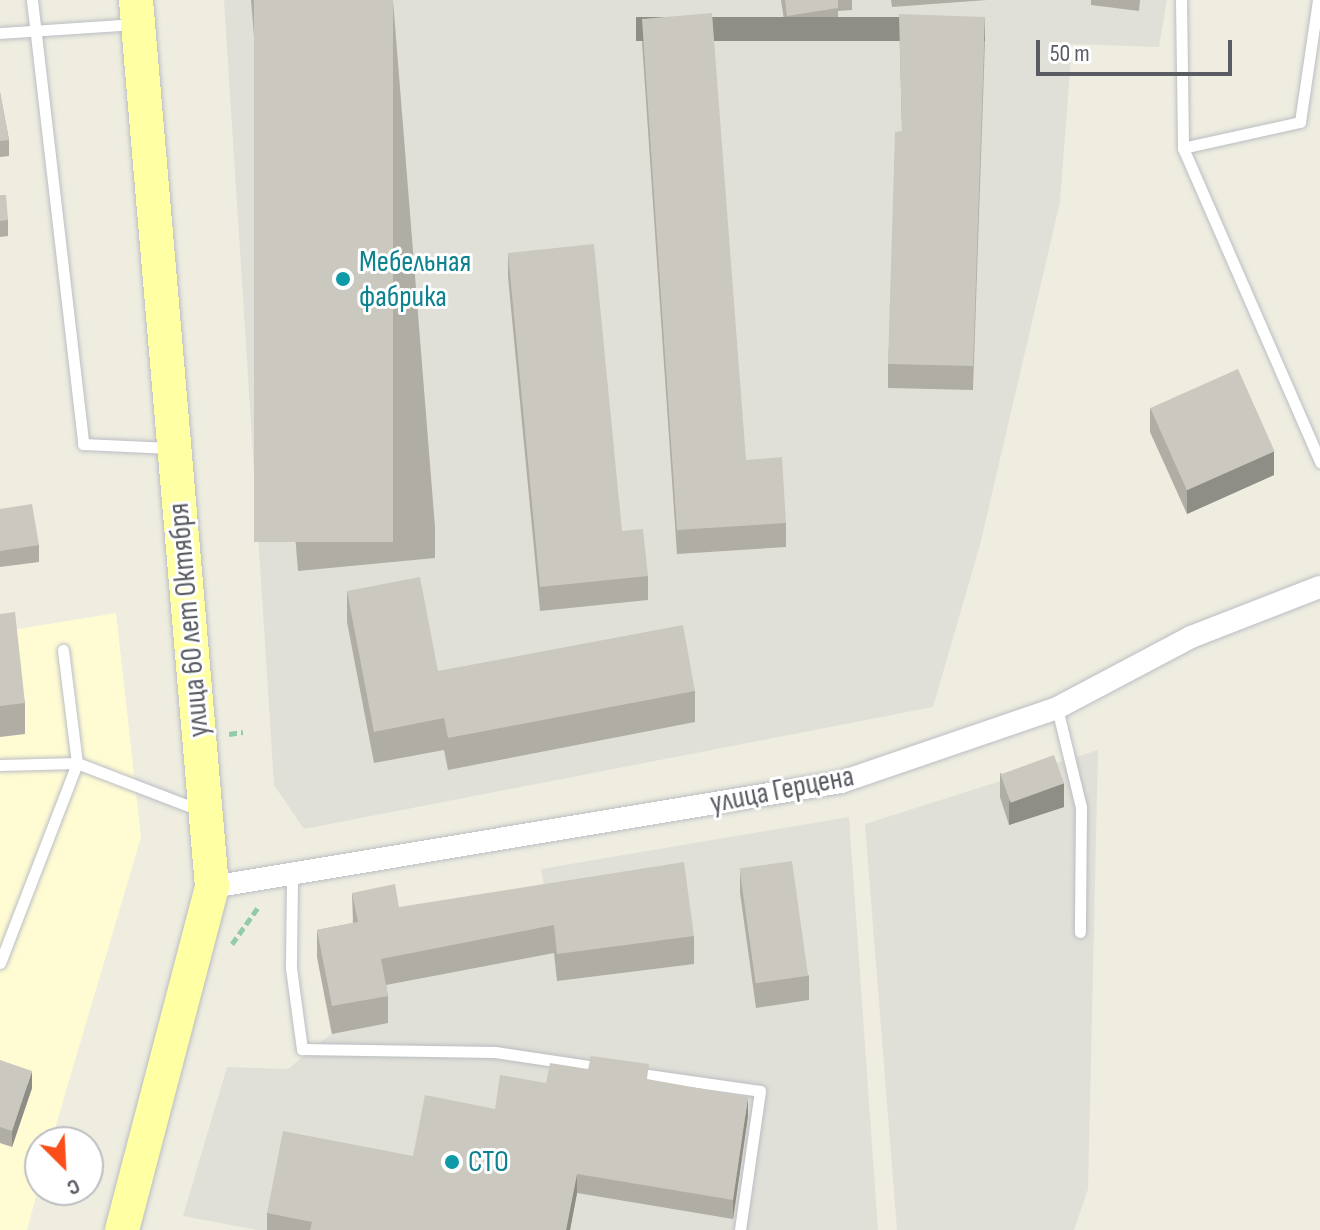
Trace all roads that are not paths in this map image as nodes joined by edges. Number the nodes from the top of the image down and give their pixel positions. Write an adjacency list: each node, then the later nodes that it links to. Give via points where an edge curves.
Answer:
1 (32, 0): 5 (lane)
2 (1181, 0): 7 (lane)
3 (1318, 0): 7 (lane, via 1300,122)
4 (137, 12): 5 (lane); 8 (main road, улица 60 лет Октября)
5 (36, 30): 6 (lane); 8 (lane, via 83,444)
6 (0, 33)
7 (1183, 148): 9 (lane)
8 (175, 448): 15 (main road, улица 60 лет Октября)
9 (1320, 462)
10 (1320, 587): 12 (street, улица Герцена, via 1191,637)
11 (63, 650): 13 (lane)
12 (1057, 708): 17 (street, улица Герцена, via 841,782); 18 (lane, via 1081,807)
13 (77, 763): 14 (lane); 15 (lane); 19 (lane)
14 (0, 765)
15 (206, 812): 16 (main road, улица 60 лет Октября)
16 (212, 887): 17 (street, улица Герцена); 20 (main road, улица 60 лет Октября)
17 (292, 890): 21 (lane, via 302,1049 495,1052 760,1091)
18 (1080, 932)
19 (0, 963)
20 (122, 1230)
21 (740, 1230)

